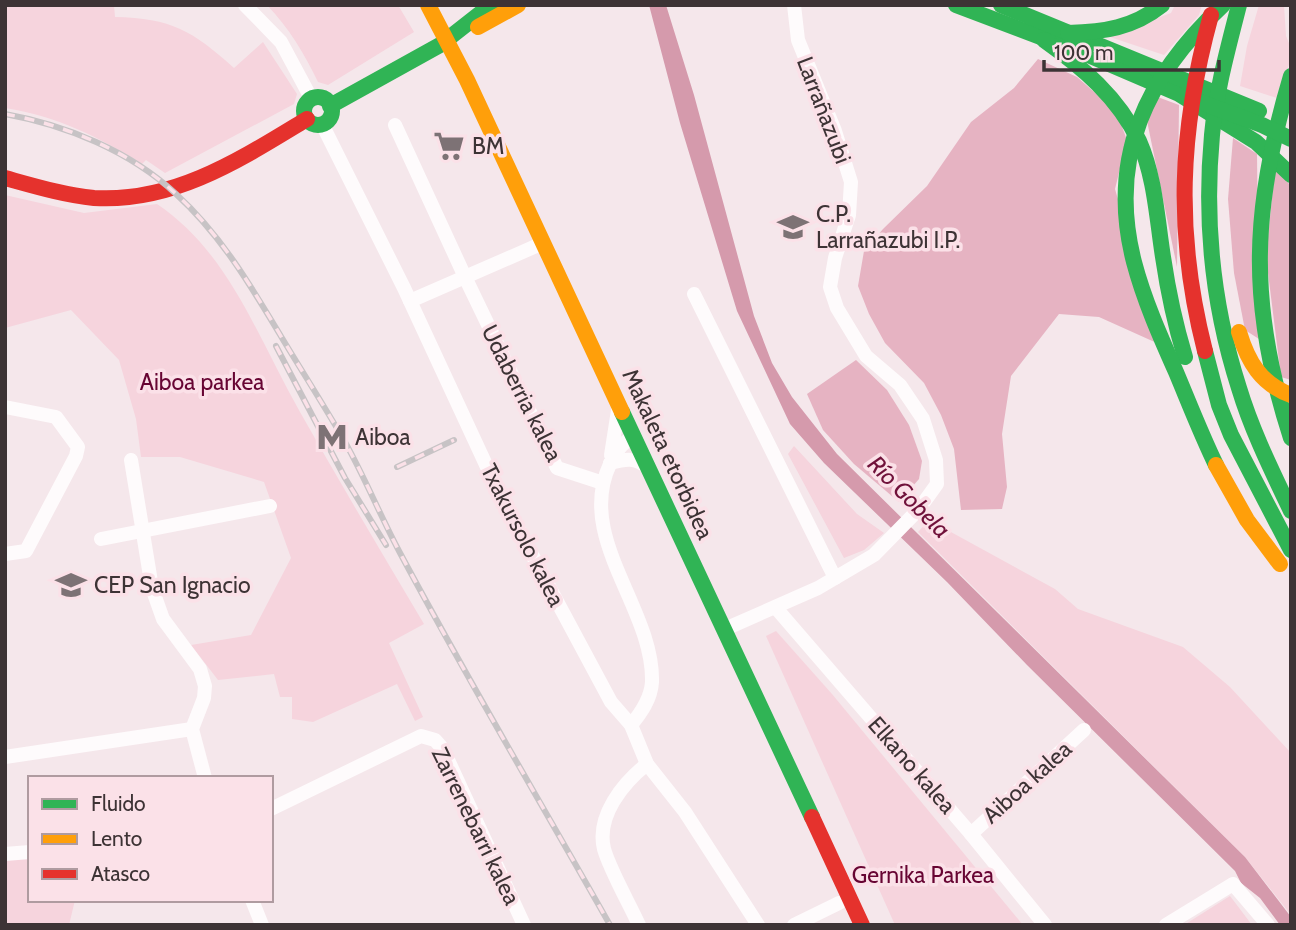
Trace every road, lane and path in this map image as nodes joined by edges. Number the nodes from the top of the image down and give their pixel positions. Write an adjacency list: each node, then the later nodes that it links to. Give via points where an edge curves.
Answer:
1 (245, 5): 18 (street, via 281,42)
2 (428, 5): 27 (main road, Makaleta etorbidea)
3 (491, 5): 15 (main road)
4 (518, 5): 15 (main road)
5 (794, 5): 47 (street, Larrañazubi, via 798,40 851,182 849,215 830,287 836,308 866,356 900,385 923,419 936,460 937,484 919,509 874,555)
6 (956, 5): 14 (main road)
7 (1000, 5): 13 (main road)
8 (1162, 5): 13 (main road, via 1132,26 1111,32)
9 (1214, 5): 44 (main road, via 1187,127 1188,263 1201,338 1223,415 1251,479)
10 (1223, 5): 46 (main road, via 1178,49 1151,90 1128,163 1125,207 1130,247 1199,428 1228,489)
11 (1239, 5): 26 (main road, via 1219,78)
12 (1253, 5): 26 (main road)
13 (1068, 33): 22 (main road)
14 (1044, 40): 17 (main road); 46 (main road, via 1082,66 1134,131 1151,179 1173,309 1194,384 1221,452)
15 (440, 46): 19 (main road)
16 (1291, 76): 35 (main road, via 1262,191 1259,286 1269,363)
17 (1179, 94): 23 (main road); 24 (main road, via 1256,142)
18 (311, 98): 19 (main road, via 325,99); 20 (main road, via 304,109)
19 (330, 106): 20 (main road, via 331,115)
20 (314, 122): 25 (main road, via 165,192 103,198); 30 (street, Txakursolo kalea)
21 (395, 125): 28 (street, Udaberria kalea)
22 (1291, 125)
23 (1291, 139)
24 (1291, 175)
25 (5, 178)
26 (1215, 181): 31 (main road, via 1245,354 1266,382); 41 (main road, via 1211,265 1232,368 1260,446)
27 (543, 243): 28 (street); 32 (main road, Makaleta etorbidea)
28 (464, 277): 30 (street); 39 (street, Udaberria kalea, via 557,468)
29 (694, 294): 47 (street)
30 (410, 301): 51 (street, Txakursolo kalea, via 500,495 611,702)
31 (1291, 395)
32 (619, 404): 34 (main road, Makaleta etorbidea); 37 (street)
33 (5, 407): 45 (street, via 56,417 78,447 26,551)
34 (634, 436): 37 (street, via 619,446); 38 (main road, Makaleta etorbidea)
35 (1291, 439)
36 (131, 460): 42 (street)
37 (610, 463): 38 (street, via 638,460); 39 (street)
38 (649, 469): 50 (main road, Makaleta etorbidea)
39 (603, 483): 51 (street, via 600,496 608,545 646,642 652,683 645,708)
40 (270, 506): 42 (street)
41 (1291, 511)
42 (144, 533): 43 (street); 52 (street, via 152,588 163,619 200,669 205,686)
43 (101, 539)
44 (1291, 550)
45 (5, 554)
46 (1280, 564): 48 (main road)
47 (835, 578): 49 (street, Larrañazubi)
48 (1291, 582)
49 (776, 608): 50 (street, Larrañazubi); 58 (street, Elkano kalea)
50 (725, 629): 68 (main road, Makaleta etorbidea)
51 (631, 725): 55 (street, Txakursolo kalea)
52 (192, 729): 54 (street); 56 (street)
53 (1084, 730): 58 (street, Aiboa kalea)
54 (5, 757)
55 (647, 764): 65 (street, via 617,795 603,832 604,849); 66 (street, Txakursolo kalea, via 685,812)
56 (204, 776)
57 (273, 808): 64 (street, Zarrenebarri kalea, via 421,736 435,740)
58 (971, 834): 69 (street, Elkano kalea)
59 (28, 852): 60 (street)
60 (5, 854)
61 (253, 902): 63 (street)
62 (839, 903): 67 (street)
63 (262, 925)
64 (524, 925)
65 (639, 925)
66 (758, 925)
67 (794, 925)
68 (862, 925)
69 (1045, 925)
70 (1166, 925): 71 (street, via 1233,884)
71 (1268, 925)

